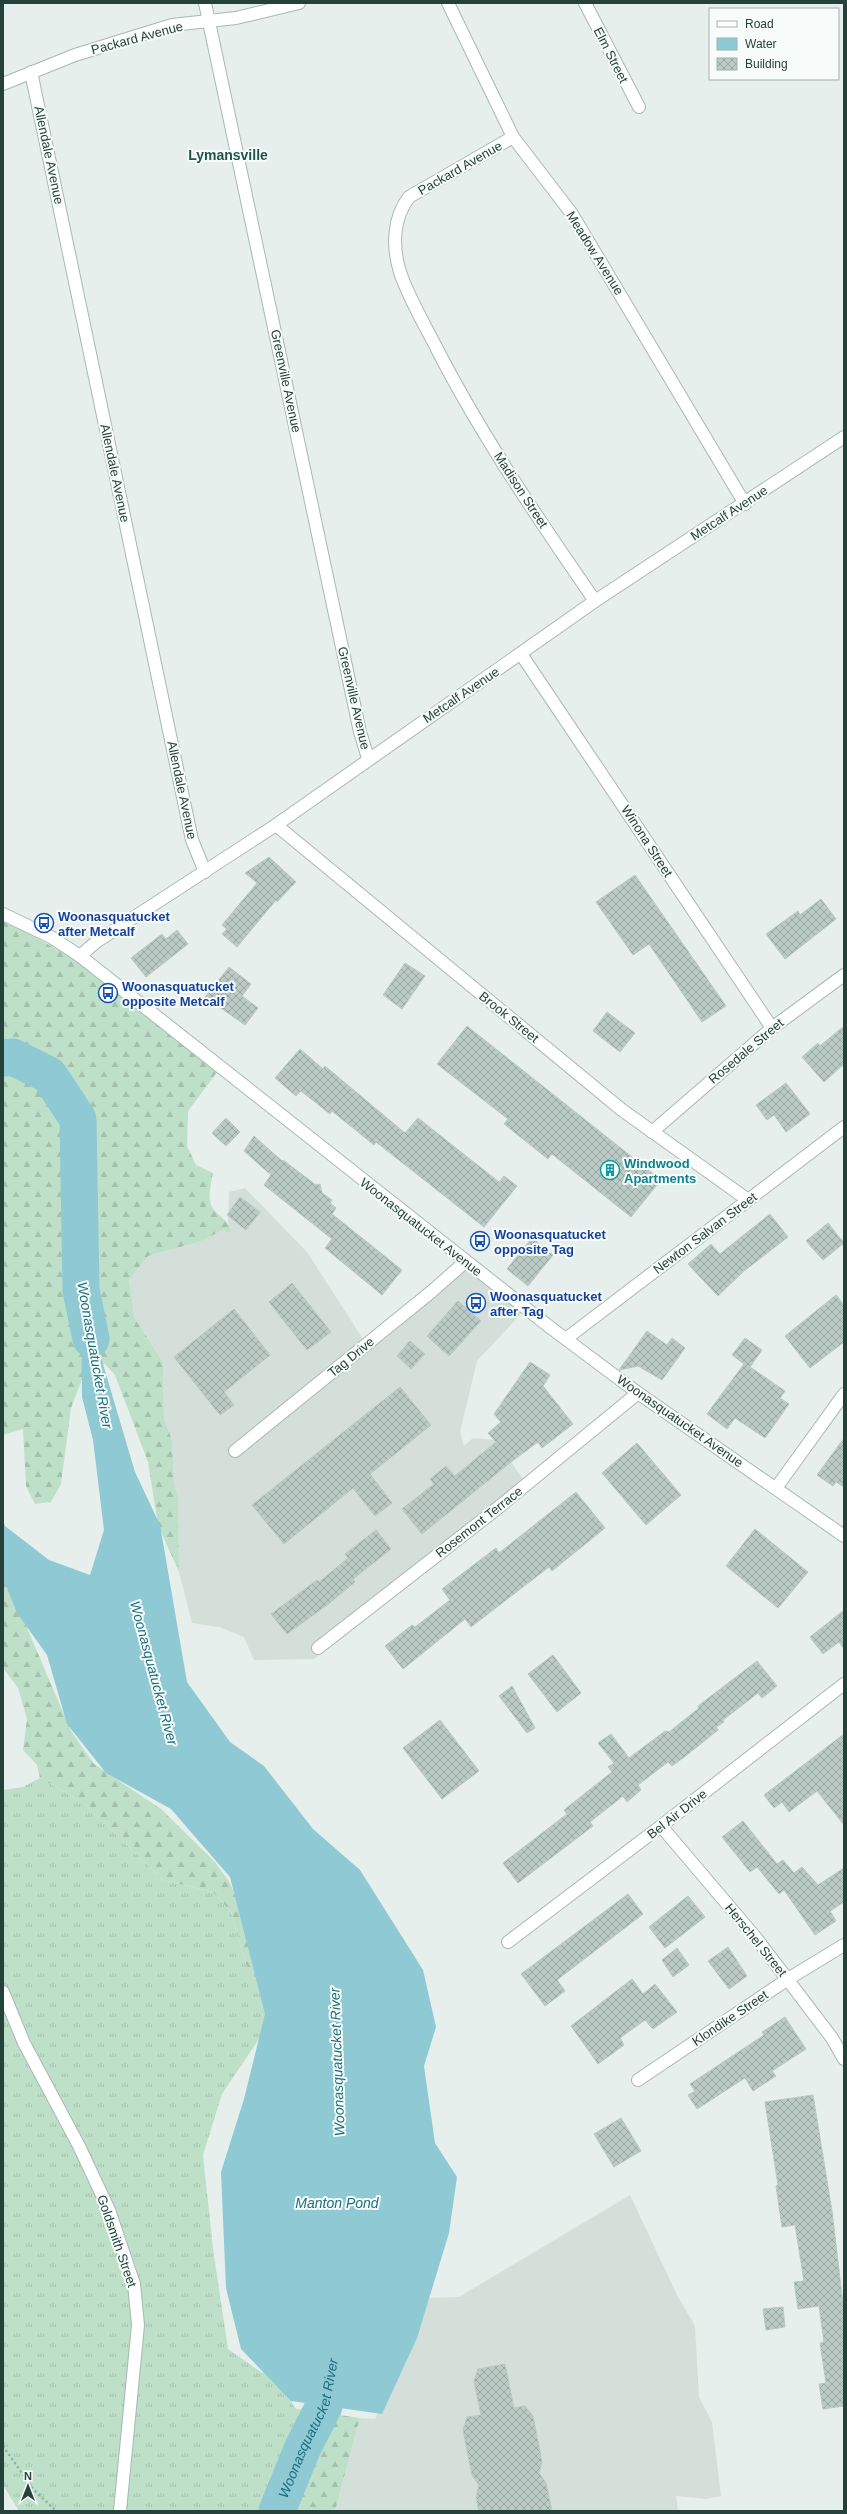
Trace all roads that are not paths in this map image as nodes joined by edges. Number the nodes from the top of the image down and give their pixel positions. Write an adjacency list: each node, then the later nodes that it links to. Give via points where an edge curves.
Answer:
1 (205, 3): 5 (street, Greenville Avenue)
2 (299, 3): 5 (street, Packard Avenue, via 236,18)
3 (448, 3): 9 (street, Meadow Avenue)
4 (585, 3): 8 (street, Elm Street)
5 (209, 21): 6 (street, Packard Avenue, via 172,25); 15 (street, Greenville Avenue, via 360,732)
6 (31, 72): 7 (street, Packard Avenue); 17 (street, Allendale Avenue, via 191,832)
7 (3, 84)
8 (639, 107)
9 (513, 137): 10 (street, Packard Avenue, via 409,197 397,219 396,247 400,271); 12 (street, Meadow Avenue, via 572,214)
10 (451, 376): 13 (street, Madison Street, via 510,475)
11 (844, 437): 12 (street, Metcalf Avenue)
12 (745, 504): 13 (street, Metcalf Avenue)
13 (595, 601): 14 (street, Metcalf Avenue)
14 (521, 654): 15 (street, Metcalf Avenue); 21 (street, Winona Street)
15 (368, 758): 16 (street, Metcalf Avenue)
16 (276, 825): 17 (street, Metcalf Avenue); 23 (street, Brook Street, via 604,1096)
17 (205, 872): 19 (street, Metcalf Avenue, via 96,942)
18 (3, 914): 19 (street, Woonasquatucket Avenue, via 51,937)
19 (80, 956): 25 (street, Woonasquatucket Avenue)
20 (844, 975): 21 (street, Rosedale Street)
21 (772, 1028): 23 (street, Rosedale Street)
22 (844, 1127): 24 (street, Newton Salvan Street)
23 (652, 1132): 24 (street, Brook Street)
24 (748, 1200): 26 (street, Newton Salvan Street)
25 (465, 1262): 26 (street, Woonasquatucket Avenue); 29 (street, Tag Drive)
26 (567, 1338): 27 (street, Woonasquatucket Avenue)
27 (638, 1393): 30 (street, Woonasquatucket Avenue); 32 (street, Rosemont Terrace, via 494,1511)
28 (844, 1394): 30 (street)
29 (235, 1451)
30 (776, 1488): 31 (street, Woonasquatucket Avenue)
31 (844, 1536)
32 (318, 1648)
33 (844, 1684): 34 (street, Bel Air Drive)
34 (661, 1826): 35 (street, Bel Air Drive); 37 (street, Herschel Street, via 756,1938)
35 (508, 1942)
36 (844, 1945): 37 (street, Klondike Street)
37 (788, 1980): 39 (street, Herschel Street, via 832,2038); 40 (street, Klondike Street)
38 (3, 1992): 41 (street, Goldsmith Street, via 24,2043 79,2146 109,2210 134,2284 138,2325)
39 (844, 2059)
40 (638, 2080)
41 (120, 2511)

